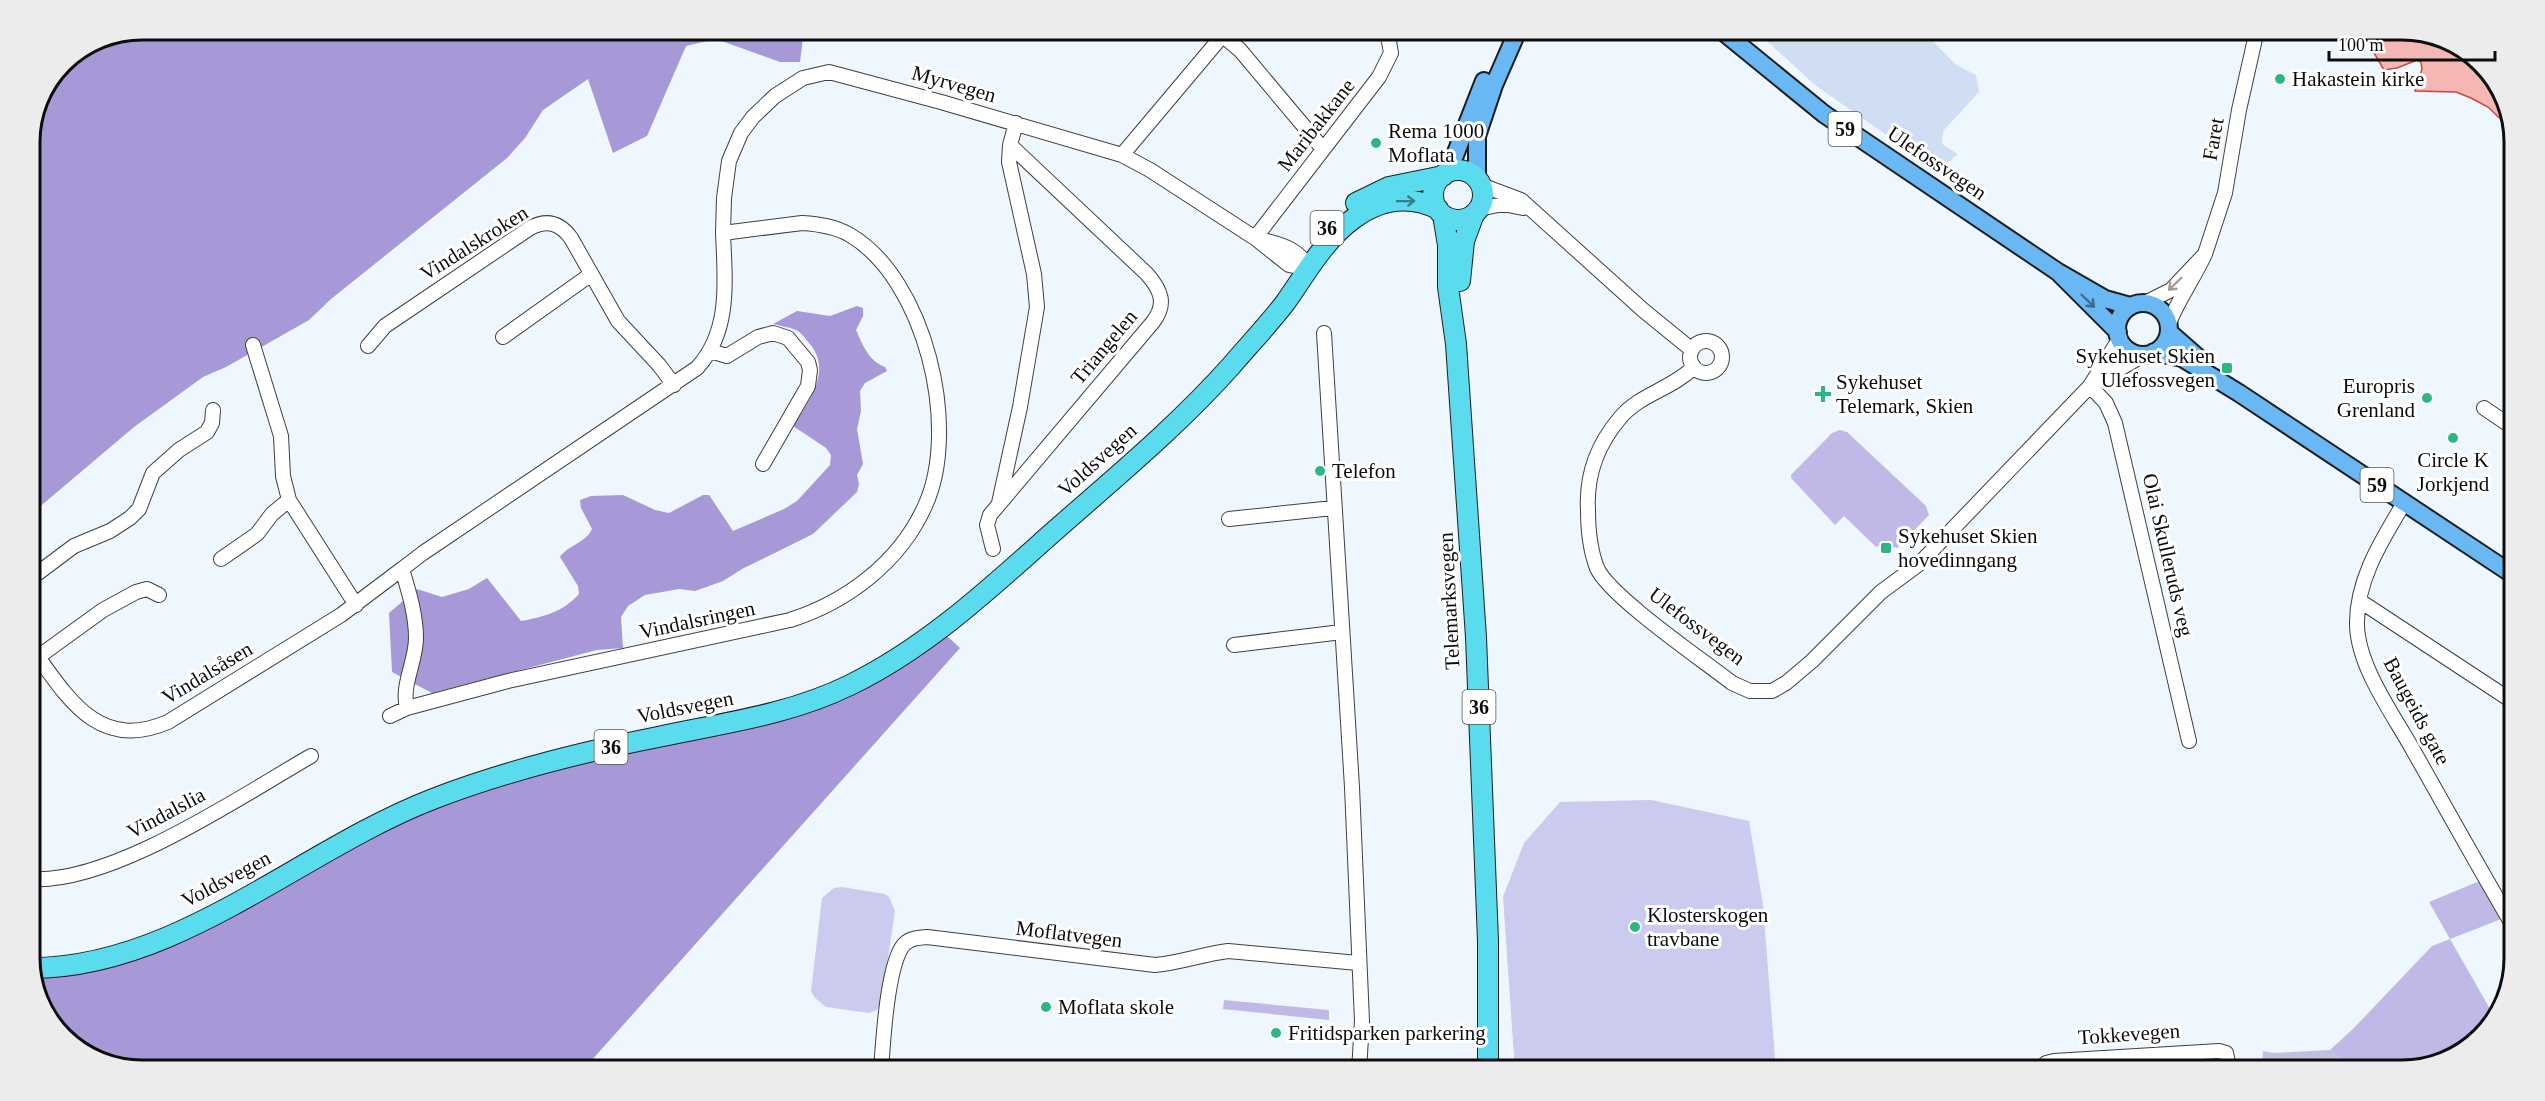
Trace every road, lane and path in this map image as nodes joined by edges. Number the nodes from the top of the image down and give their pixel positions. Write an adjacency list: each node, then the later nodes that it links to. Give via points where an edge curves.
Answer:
1 (1214, 40): 11 (street)
2 (1228, 40): 10 (street)
3 (1390, 40): 10 (street, Maribakkane, via 1389,60 1379,77)
4 (1503, 40): 12 (main road)
5 (1514, 40): 13 (main road, via 1477,136)
6 (1739, 40): 21 (main road, Ulefossvegen / 59, via 1824,114)
7 (2255, 40): 19 (street, Faret, via 2225,193)
8 (1016, 123): 9 (street, Triangelen); 11 (street, Myrvegen); 17 (street, Myrvegen, via 839,73 823,72 803,78 764,105 734,147 726,179)
9 (1011, 145): 43 (street, Triangelen, via 1010,162 1034,274 1037,307); 43 (street, Triangelen, via 1147,274 1158,288 1162,303 1153,322)
10 (1323, 149): 18 (street, Maribakkane)
11 (1122, 155): 18 (street, Myrvegen)
12 (1445, 174): 13 (highway, 36, via 1461,171); 14 (highway, 36, via 1433,193); 20 (highway, Voldsvegen / 36, via 1367,196 1335,220)
13 (1479, 182): 15 (highway, 36, via 1483,197); 16 (street, via 1521,200)
14 (1441, 212): 15 (highway, 36, via 1456,220); 20 (highway, Voldsvegen / 36, one-way to 14, via 1350,221 1378,205 1416,200); 28 (highway, Telemarksvegen / 36, via 1447,237 1448,287)
15 (1477, 212): 16 (street, via 1503,204); 28 (highway, Telemarksvegen / 36, via 1462,252)
16 (1536, 214): 31 (street)
17 (723, 233): 32 (street, via 723,318); 60 (street, Vindalsringen, via 819,224 849,234 882,263 896,282 922,336 938,406 934,477 926,505 914,525 869,578 813,613 759,629 563,669)
18 (1255, 238): 20 (street, Myrvegen, via 1276,243)
19 (2205, 254): 23 (street, Faret, one-way to 23, via 2171,290); 24 (street, Faret, via 2180,296)
20 (1303, 264): 67 (highway, Voldsvegen / 36, via 1269,324 1194,404 1010,571 933,634 852,684 792,709 581,754 440,796 370,827 211,916 152,942 82,964)
21 (2058, 272): 23 (main road, Ulefossvegen / 59, via 2105,299); 26 (main road, Ulefossvegen / 59, one-way to 26)
22 (590, 275): 27 (street); 30 (street, Vindalskroken, via 563,229 554,223 536,224 400,315 380,330); 35 (street, Vindalskroken, via 618,321)
23 (2138, 305): 24 (main road, 59, via 2159,309); 26 (main road, via 2120,318)
24 (2169, 327): 33 (main road, via 2161,347); 37 (main road, 59)
25 (1324, 333): 45 (street)
26 (2119, 335): 33 (main road, 59, via 2128,349); 36 (street, Ulefossvegen)
27 (503, 337)
28 (1456, 344): 70 (highway, Telemarksvegen / 36, via 1480,728 1490,989)
29 (253, 345): 42 (street, via 281,436)
30 (368, 346)
31 (1692, 350): 34 (street); 34 (street, via 1696,344 1709,341 1716,344 1723,356 1713,372)
32 (711, 351): 35 (street, via 697,368); 41 (street, via 727,356 758,337 773,333 788,338 808,362 808,386)
33 (2149, 353): 36 (street, Ulefossvegen); 37 (main road, 59, via 2182,358)
34 (1694, 367): 36 (street, Ulefossvegen, via 1678,381 1640,400 1621,416 1603,442 1589,480 1591,548 1598,570 1623,598 1732,683 1761,692 1786,683 1881,592 1919,564)
35 (674, 385): 49 (street)
36 (2090, 386): 62 (street, Olai Skulleruds veg, via 2106,403 2115,423)
37 (2239, 393): 44 (main road, 59)
38 (2484, 408): 40 (street)
39 (213, 410): 51 (street, via 207,432 153,473 139,508 130,518 74,546)
40 (2504, 422)
41 (763, 465)
42 (289, 500): 48 (street, via 257,534); 54 (street)
43 (999, 503): 47 (street, Triangelen, via 987,525)
44 (2404, 503): 50 (main road, 59); 53 (street, Baugeids gate, via 2367,571)
45 (1334, 508): 46 (street); 55 (street)
46 (1229, 519)
47 (993, 549)
48 (221, 559)
49 (402, 569): 54 (street, Vindalsåsen); 60 (street, via 416,639 405,690)
50 (2504, 569)
51 (41, 571)
52 (159, 595): 57 (street, via 147,589 123,598)
53 (2360, 600): 59 (street); 65 (street, Baugeids gate, via 2359,637 2376,686)
54 (356, 605): 58 (street, Vindalsåsen, via 191,709 146,730 126,731 92,720)
55 (1342, 632): 56 (street); 66 (street)
56 (1234, 645)
57 (41, 651)
58 (41, 666)
59 (2504, 696)
60 (407, 708): 61 (street, Vindalsringen)
61 (390, 716)
62 (2189, 741)
63 (311, 756): 64 (street, Vindalslia, via 184,829 124,858 79,874)
64 (41, 879)
65 (2504, 910)
66 (1358, 963): 68 (street, Moflatvegen, via 1228,951 1155,964 913,938 903,946 897,959 884,1020); 69 (street, via 1362,1021)
67 (41, 967)
68 (881, 1060)
69 (1360, 1060)
70 (1488, 1060)
71 (2068, 1060): 72 (street, Tokkevegen, via 2193,1051 2226,1053)
72 (2228, 1060)

